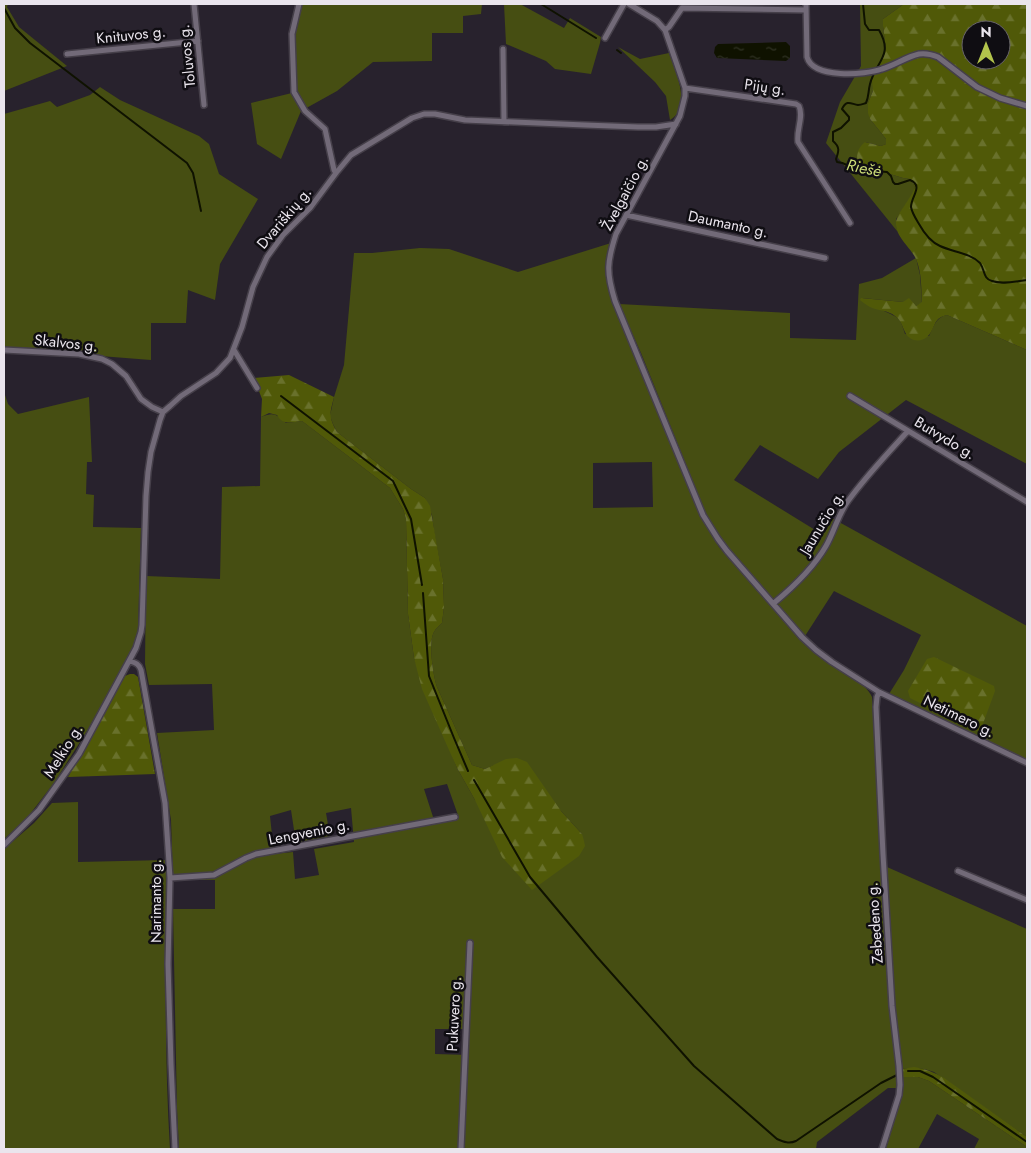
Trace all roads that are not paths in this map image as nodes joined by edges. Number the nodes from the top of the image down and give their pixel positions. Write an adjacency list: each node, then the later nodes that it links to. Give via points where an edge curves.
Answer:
1 (194, 4): 9 (street, Toluvos g.)
2 (299, 4): 17 (street, via 292,34 294,92 305,111 325,129)
3 (624, 4): 8 (street)
4 (629, 4): 7 (street, via 657,21)
5 (806, 4): 6 (street)
6 (806, 10): 7 (street, via 682,8); 14 (street, via 808,56 811,64 821,70 846,74 880,70 918,54 931,54 977,87)
7 (665, 30): 12 (street)
8 (605, 38)
9 (198, 41): 11 (street, Knituvos g.); 13 (street, Toluvos g.)
10 (504, 49): 15 (street)
11 (67, 54)
12 (685, 88): 16 (street, Žvelgaičio g.); 19 (street, Pijų g., via 799,106 798,142)
13 (204, 105)
14 (1027, 106)
15 (504, 122): 16 (street, Dvariškių g., via 638,127); 17 (street, Dvariškių g., via 424,114 358,150)
16 (676, 124): 18 (street, Žvelgaičio g.)
17 (336, 172): 22 (street, Dvariškių g., via 310,208 267,257 253,287)
18 (626, 215): 20 (street, Daumanto g.); 28 (street, Žvelgaičio g., via 616,234 609,265 608,276 615,301 709,527)
19 (850, 223)
20 (825, 258)
21 (4, 350): 25 (street, Skalvos g., via 102,358 126,376 141,398)
22 (234, 350): 23 (street); 25 (street, Dvariškių g., via 216,372)
23 (257, 388)
24 (850, 396): 26 (street, Butvydo g.)
25 (163, 412): 29 (street, Dvariškių g., via 148,472 141,632)
26 (908, 431): 27 (street, Butvydo g.); 28 (street, Jaunučio g., via 847,502 825,548 811,567)
27 (1027, 502)
28 (774, 603): 30 (street, Netimero g., via 816,650)
29 (130, 660): 33 (street, Melkio g., via 79,754 39,810); 35 (street, Narimanto g., via 141,670 165,803)
30 (879, 692): 31 (street, Netimero g.); 38 (street, Zebedeno g., via 876,707 883,854 900,1085)
31 (1027, 763)
32 (455, 817): 35 (street, Lengvenio g., via 256,854 214,875)
33 (4, 845)
34 (958, 871): 36 (street)
35 (170, 878): 39 (street, Narimanto g., via 168,964)
36 (1027, 900)
37 (470, 943): 40 (street, Pukuvero g.)
38 (885, 1148)
39 (175, 1149)
40 (461, 1149)

